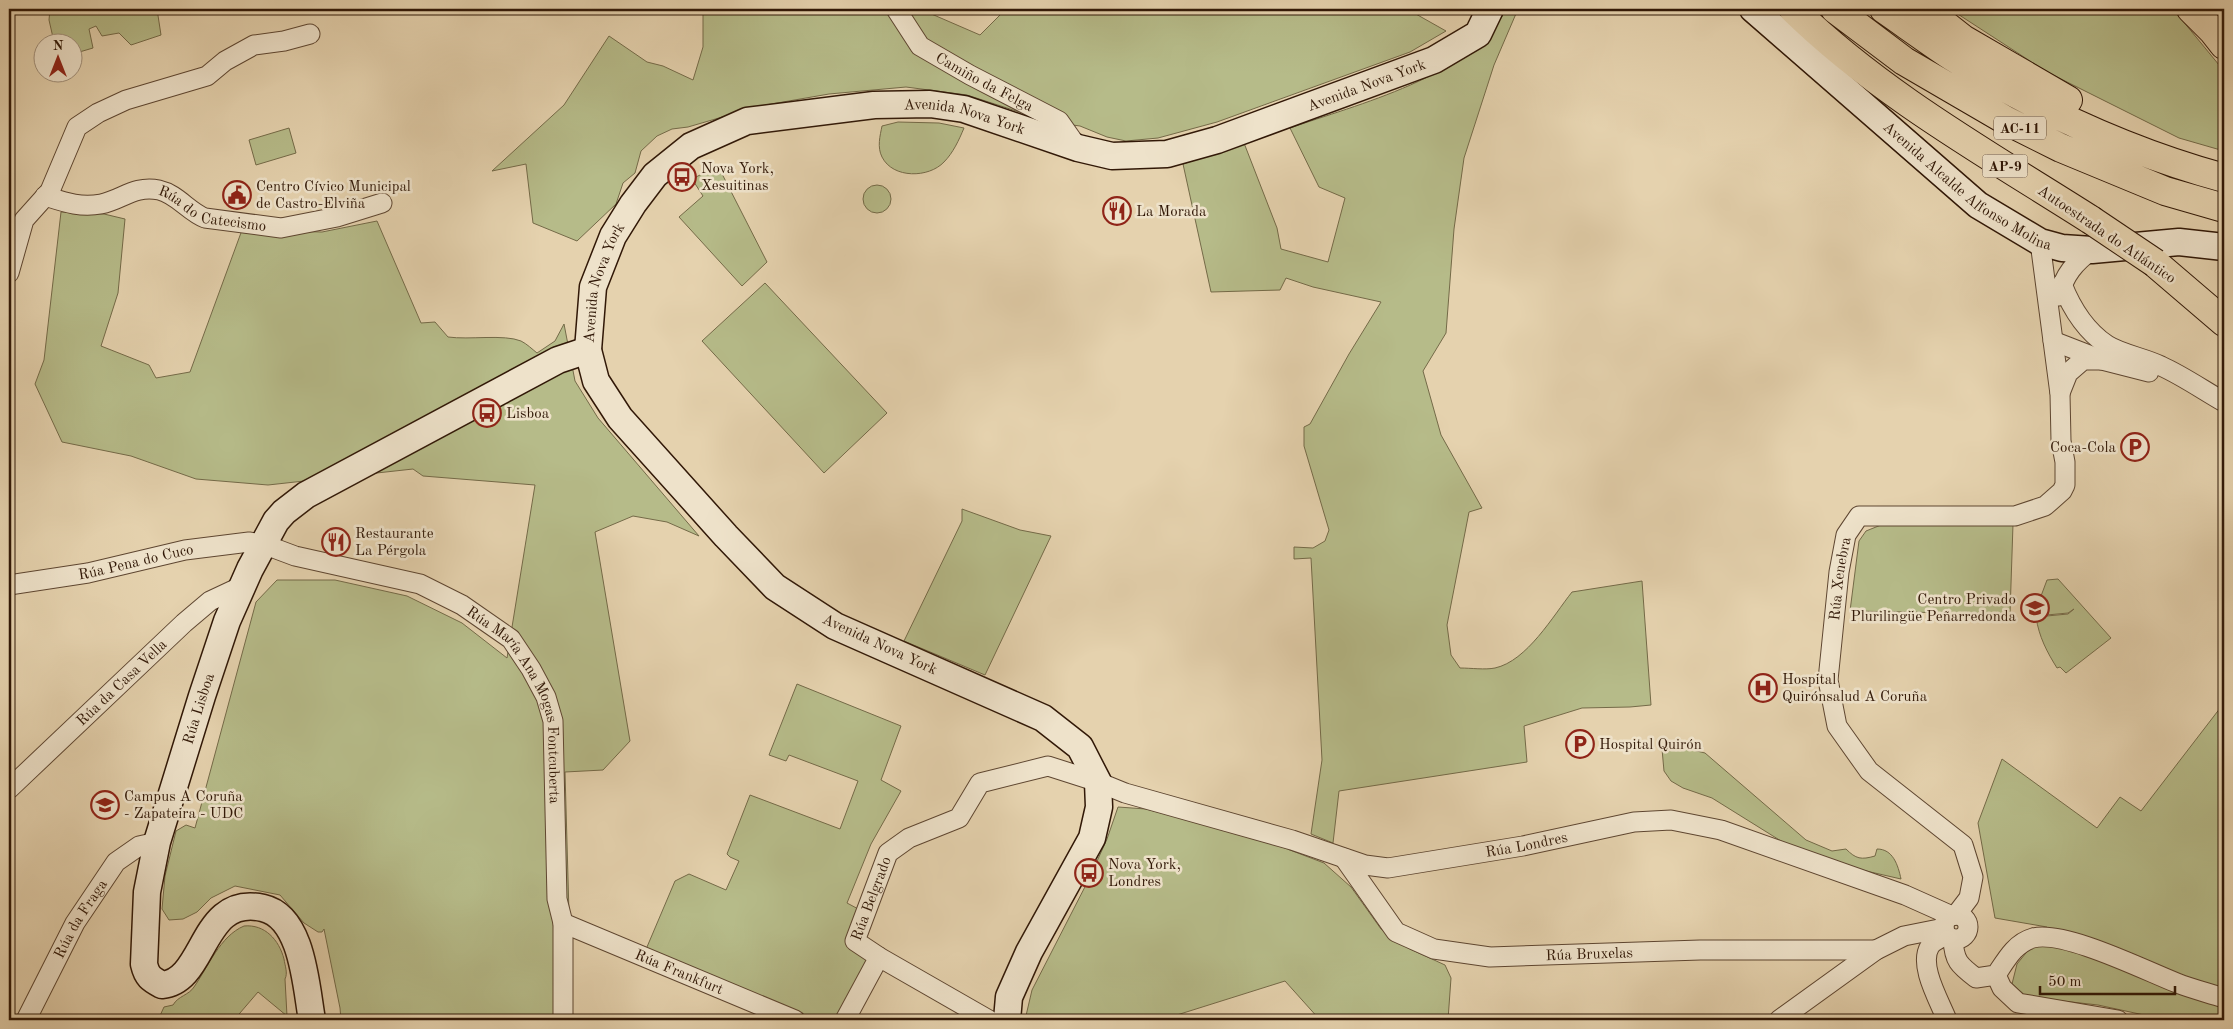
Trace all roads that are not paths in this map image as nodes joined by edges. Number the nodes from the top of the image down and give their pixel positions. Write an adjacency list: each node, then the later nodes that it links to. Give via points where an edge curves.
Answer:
1 (896, 9): 11 (street, Camiño da Felga, via 920,46 1059,121)
2 (1490, 9): 11 (main road, Avenida Nova York, via 1478,34 1434,60 1217,140 1167,154 1141,156 1112,156)
3 (1753, 9): 17 (main road, Avenida Alcalde Alfonso Molina, via 1978,204)
4 (1793, 9): 22 (highway, Autoestrada do Atlántico / AP-9, bridge, via 1919,111 2155,262)
5 (1836, 9): 16 (highway, AC-11, via 1904,61 2007,121 2061,148 2165,191)
6 (1884, 9): 12 (highway, AC-11, via 1953,57 2026,98)
7 (1925, 9): 12 (highway, via 1962,39 2092,114)
8 (2192, 9): 10 (highway)
9 (310, 34): 14 (street, via 254,45 225,61 207,76 126,100 76,127 50,191)
10 (2224, 46)
11 (1078, 148): 24 (main road, Avenida Nova York, via 964,109 930,104 874,105 747,121 734,126 691,146 655,175 612,236 593,287)
12 (2151, 154): 13 (highway, AC-11)
13 (2224, 178)
14 (45, 196): 15 (street, Rúa do Catecismo, via 76,206 102,204 134,190 160,190 205,218 281,228 337,218); 20 (street, via 24,220)
15 (382, 203)
16 (2224, 208)
17 (2040, 242): 19 (main road, Avenida Alcalde Alfonso Molina, via 2062,248); 23 (street, Rúa Xenebra)
18 (2224, 247): 19 (main road, Avenida Alcalde Alfonso Molina, via 2179,242)
19 (2092, 250): 21 (street, Rúa Xenebra, via 2072,267)
20 (9, 273)
21 (2062, 284): 23 (street, Rúa Xenebra); 25 (street, via 2069,303)
22 (2224, 322)
23 (2053, 341): 25 (street); 26 (street, Rúa Xenebra)
24 (588, 350): 28 (main road, Rúa Lisboa, via 558,360 306,495 284,512); 31 (main road, Avenida Nova York, via 596,381 620,418 775,586 835,626 1043,718 1080,747)
25 (2105, 353): 26 (street, via 2082,360 2068,372); 27 (street, via 2201,388)
26 (2060, 394): 36 (street, Rúa Xenebra, via 2065,485 2045,506 2015,516 1859,516 1846,534 1828,680 1837,726 1869,771 1963,845 1973,878 1969,898)
27 (2224, 402)
28 (263, 544): 29 (street, Rúa Pena do Cuco, via 249,542 185,550 88,573); 30 (main road, Rúa Lisboa); 35 (street, Rúa María Ana Mogas Fontcuberta, via 295,556 420,584 462,604 510,639 539,683 553,722 557,899)
29 (9, 585)
30 (242, 586): 32 (street, Rúa da Casa Vella, via 210,601 184,623); 33 (main road, Rúa Lisboa, via 202,696)
31 (1098, 782): 34 (street, Rúa Londres, via 1125,793); 38 (street, Rúa Belgrado, via 1048,766 980,783 958,818 909,838 888,853 855,941); 47 (main road, Avenida Nova York, via 1099,807 1092,838 1028,952 1009,997)
32 (9, 789)
33 (158, 842): 41 (street, Rúa da Fraga, via 139,846 116,862 75,923); 42 (main road, Rúa Lisboa, via 145,910 144,964 149,979 162,985 176,981 189,968 223,916 243,908 271,910 293,933 304,971)
34 (1344, 858): 36 (street, Rúa Londres, via 1388,868 1524,846 1634,822 1671,820 1721,830 1905,896); 37 (street, Rúa Bruxelas, via 1396,932 1434,949 1490,957 1700,950)
35 (563, 924): 43 (street, Rúa María Ana Mogas Fontcuberta); 44 (street, Rúa Frankfurt)
36 (1950, 926): 37 (street, via 1904,936); 39 (street, via 1954,953 1960,966 1976,978); 49 (street, via 1931,944 1925,956 1927,973)
37 (1876, 950): 48 (street)
38 (879, 957): 45 (street); 46 (street, Rúa Belgrado)
39 (1996, 974): 40 (street, via 2016,946 2032,938 2050,936 2069,940 2179,984); 50 (street, via 2002,988 2018,1003)
40 (2224, 998)
41 (26, 1020)
42 (312, 1020)
43 (563, 1020)
44 (795, 1020)
45 (845, 1020)
46 (989, 1020)
47 (1007, 1020)
48 (1779, 1020)
49 (1947, 1020)
50 (2118, 1020)

